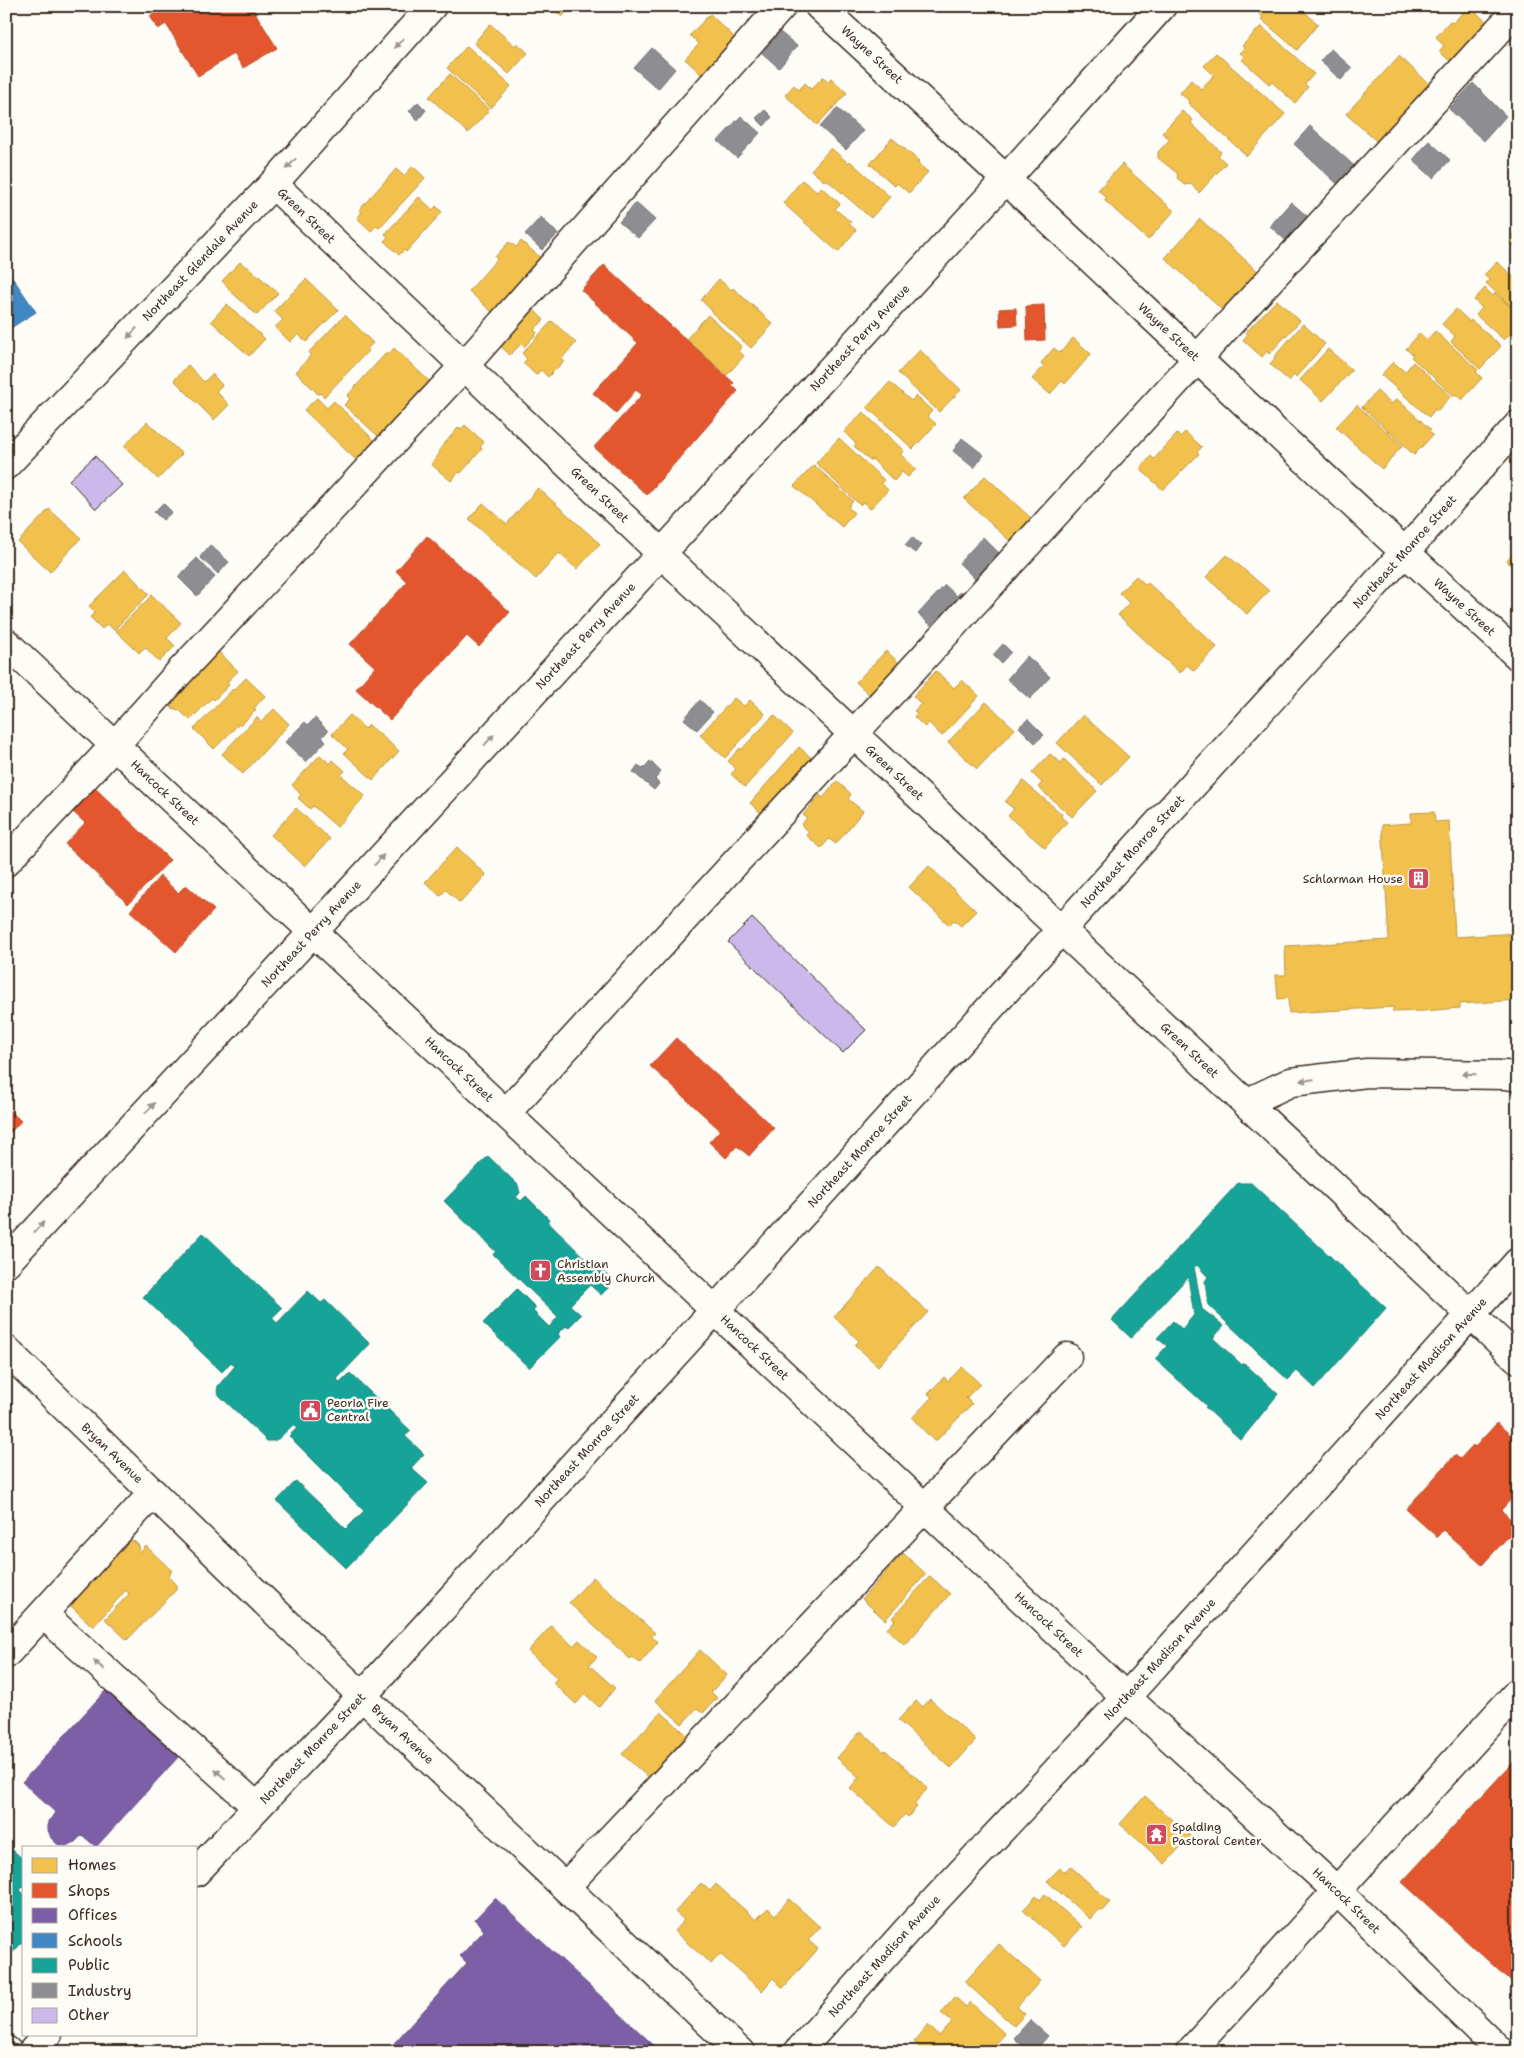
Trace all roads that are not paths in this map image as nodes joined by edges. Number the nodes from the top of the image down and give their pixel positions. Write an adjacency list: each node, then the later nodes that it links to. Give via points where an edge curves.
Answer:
1 (432, 6): 7 (street, Northeast Glendale Avenue, one-way to 7)
2 (782, 6): 9 (street)
3 (819, 6): 6 (street, Wayne Street)
4 (1162, 6): 6 (street, Northeast Perry Avenue)
5 (1518, 9): 8 (street)
6 (1007, 178): 8 (street, Wayne Street); 13 (street, Northeast Perry Avenue)
7 (273, 184): 9 (street, Green Street); 11 (street, Northeast Glendale Avenue, one-way to 11)
8 (1198, 358): 12 (street, Wayne Street); 16 (street)
9 (464, 366): 13 (street, Green Street); 17 (street)
10 (1518, 425): 12 (street, Northeast Monroe Street)
11 (7, 463)
12 (1404, 552): 15 (street, Wayne Street); 19 (street, Northeast Monroe Street)
13 (661, 553): 16 (street, Green Street); 20 (street, Northeast Perry Avenue, one-way to 13)
14 (6, 643): 17 (street, Hancock Street)
15 (1518, 656)
16 (854, 733): 19 (street, Green Street); 23 (street)
17 (115, 746): 18 (street); 20 (street, Hancock Street)
18 (6, 862)
19 (1061, 928): 22 (street, Green Street); 26 (street, Northeast Monroe Street)
20 (313, 932): 23 (street, Hancock Street); 25 (street, Northeast Perry Avenue, one-way to 20)
21 (1518, 1077): 22 (street, one-way to 22, via 1367,1073 1291,1082)
22 (1246, 1104): 27 (street, Green Street)
23 (506, 1113): 26 (street, Hancock Street)
24 (1518, 1262): 27 (street, Northeast Madison Avenue)
25 (6, 1263)
26 (716, 1310): 32 (street, Hancock Street); 36 (street, Northeast Monroe Street)
27 (1470, 1314): 30 (street, Green Street); 37 (street, Northeast Madison Avenue)
28 (6, 1350): 31 (street, Bryan Avenue)
29 (1067, 1357): 32 (street)
30 (1518, 1359)
31 (153, 1493): 33 (street); 36 (street, Bryan Avenue)
32 (925, 1507): 37 (street, Hancock Street); 40 (street)
33 (42, 1614): 34 (street); 38 (street, one-way to 33)
34 (6, 1654)
35 (1518, 1692): 41 (street)
36 (362, 1696): 38 (street, Northeast Monroe Street); 40 (street, Bryan Avenue)
37 (1126, 1697): 41 (street, Hancock Street); 45 (street, Northeast Madison Avenue, via 909,1928)
38 (256, 1806): 39 (street, Northeast Monroe Street)
39 (198, 1870)
40 (565, 1887): 44 (street, Bryan Avenue)
41 (1337, 1891): 46 (street); 47 (street, Hancock Street)
42 (46, 2036): 43 (street)
43 (32, 2052)
44 (740, 2052)
45 (798, 2052)
46 (1190, 2052)
47 (1500, 2052)

